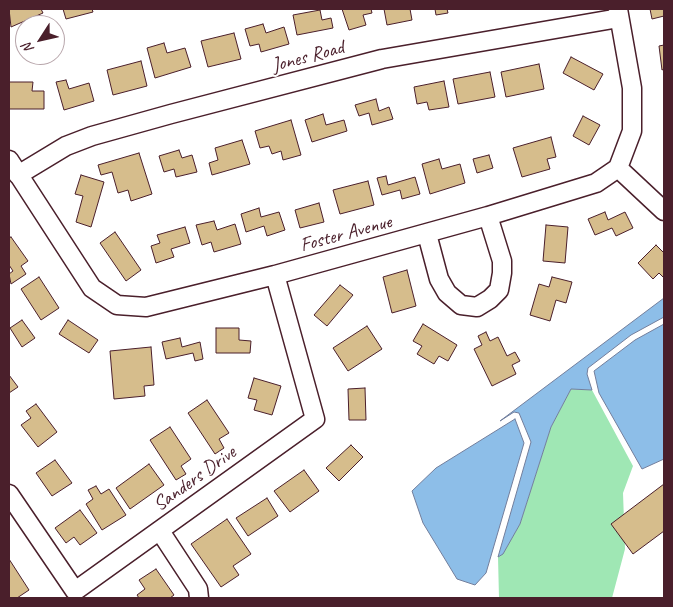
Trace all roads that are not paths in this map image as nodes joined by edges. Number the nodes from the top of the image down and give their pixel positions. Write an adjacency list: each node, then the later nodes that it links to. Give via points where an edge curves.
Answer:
1 (619, 14): 2 (street, Jones Road, via 382,59 92,136); 3 (street, via 632,88 632,131)
2 (14, 168): 7 (street, Foster Avenue, via 92,288 117,305 146,307)
3 (618, 168): 4 (street); 5 (street, Foster Avenue, via 596,183)
4 (664, 211)
5 (488, 216): 6 (street, Foster Avenue); 6 (street, via 502,261 502,273 499,290 477,306 461,305 447,293 439,280)
6 (427, 234): 7 (street, Foster Avenue)
7 (275, 275): 9 (street, Sanders Drive, via 315,419)
8 (9, 494): 9 (street, Sanders Drive, via 75,591)
9 (160, 530): 10 (street, via 198,589)
10 (199, 598)

